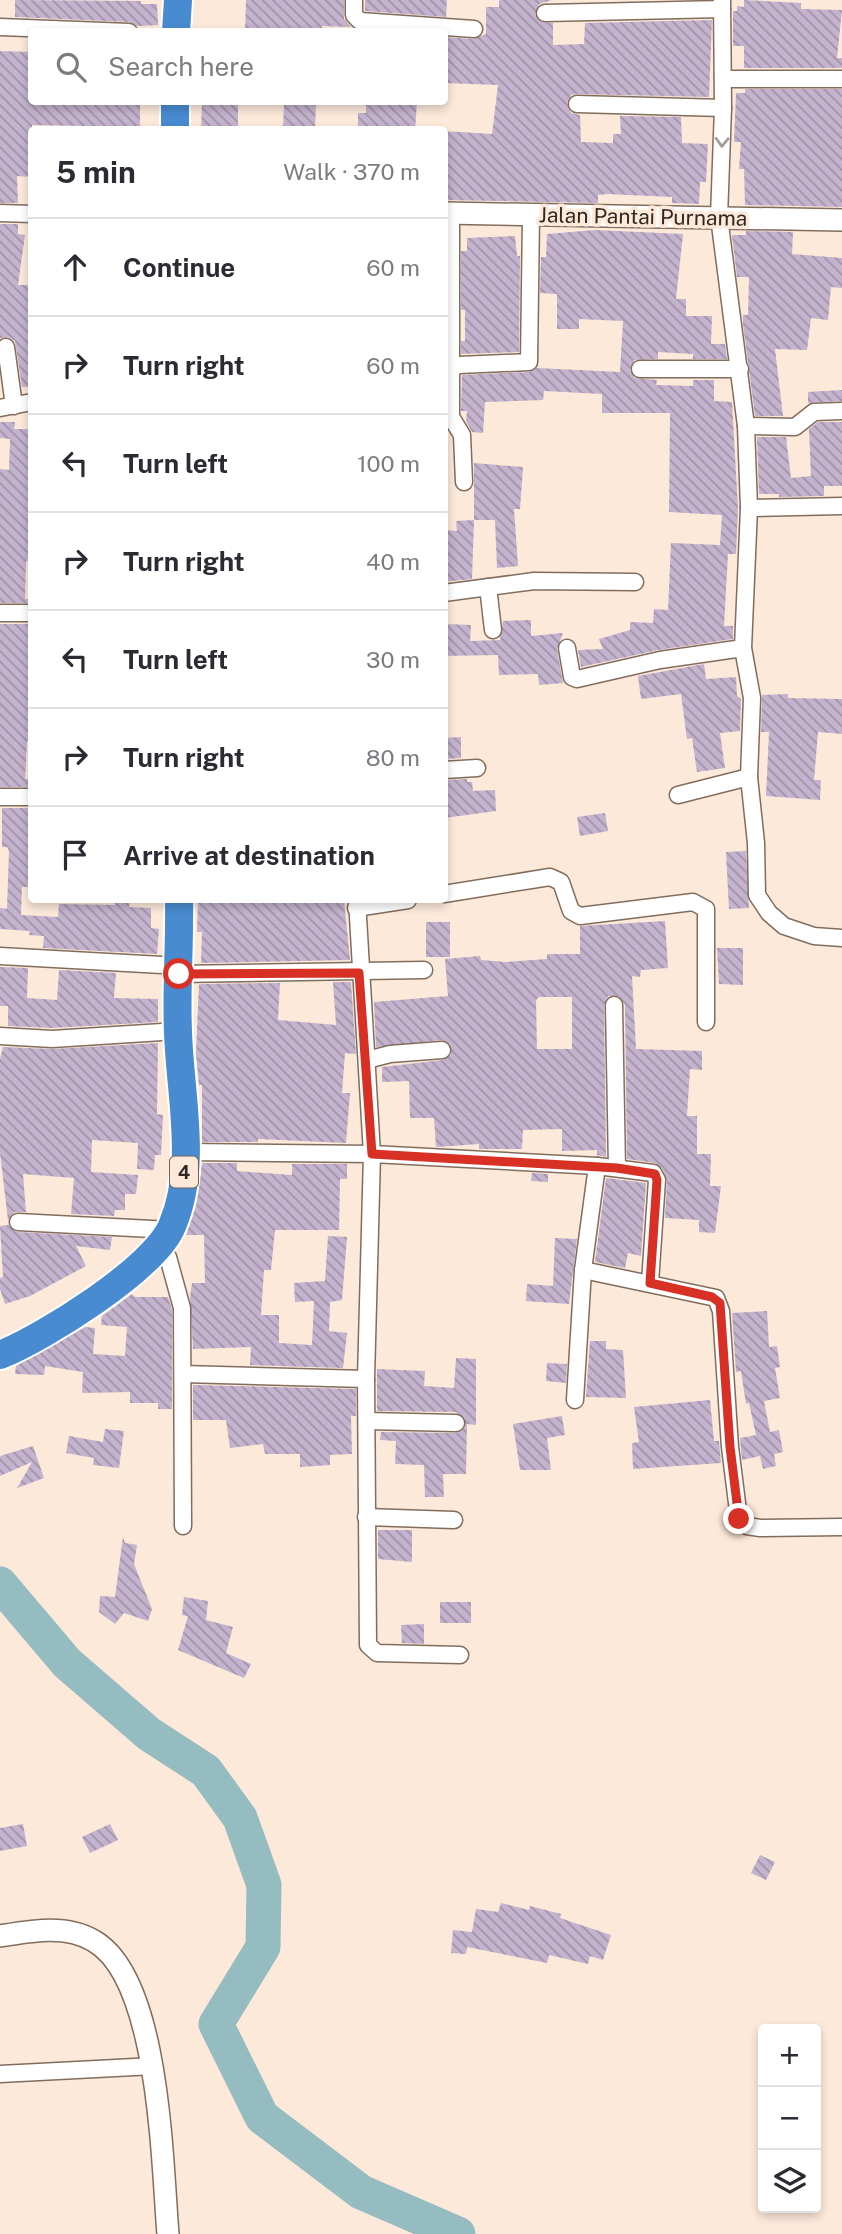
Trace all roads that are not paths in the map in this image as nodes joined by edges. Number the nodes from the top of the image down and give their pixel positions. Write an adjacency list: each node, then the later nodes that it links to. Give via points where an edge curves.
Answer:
1 (178, 0): 7 (highway)
2 (354, 0): 8 (street, via 354,15 360,21)
3 (722, 4): 4 (street); 9 (street)
4 (545, 13)
5 (0, 27): 6 (street)
6 (28, 28)
7 (176, 28)
8 (474, 29)
9 (723, 79): 10 (street); 13 (street)
10 (842, 79)
11 (577, 104): 13 (street)
12 (174, 105): 14 (highway)
13 (723, 108): 19 (street, one-way to 19)
14 (174, 126)
15 (0, 213): 17 (street)
16 (448, 213): 18 (main road, Jalan Pantai Purnama)
17 (28, 214)
18 (531, 215): 19 (main road, Jalan Pantai Purnama); 24 (street, via 529,362 459,365)
19 (719, 217): 20 (main road, Jalan Pantai Purnama); 23 (street)
20 (842, 220)
21 (6, 346): 27 (street)
22 (640, 369): 23 (street)
23 (740, 369): 29 (street)
24 (448, 371)
25 (448, 383): 30 (street, via 451,417 462,435)
26 (28, 403): 27 (street)
27 (7, 407)
28 (842, 411): 29 (street, via 814,412 795,427)
29 (746, 426): 32 (street)
30 (464, 482)
31 (842, 506): 32 (street)
32 (749, 508): 40 (street)
33 (635, 582): 34 (street, via 534,581)
34 (488, 587): 35 (street); 38 (street)
35 (448, 592)
36 (0, 613): 37 (street)
37 (28, 613)
38 (493, 630)
39 (567, 648): 40 (street, via 572,677 577,679)
40 (743, 648): 43 (street, via 752,698)
41 (477, 768): 42 (street)
42 (448, 770)
43 (749, 777): 44 (street); 50 (street, via 757,895 784,926 814,936)
44 (678, 795)
45 (0, 797): 46 (street)
46 (28, 797)
47 (448, 893): 56 (street, via 550,877 561,882 571,911 580,916 693,902 702,906 706,909)
48 (179, 903): 52 (highway, 4)
49 (356, 904): 54 (street)
50 (842, 938)
51 (0, 956): 52 (street)
52 (179, 970): 54 (street); 57 (highway, 4)
53 (424, 970): 54 (street)
54 (359, 973): 60 (street)
55 (614, 1005): 64 (street)
56 (706, 1022)
57 (178, 1031): 58 (street, via 52,1039); 61 (highway, 4)
58 (0, 1036)
59 (442, 1050): 60 (street)
60 (367, 1060): 62 (street)
61 (187, 1152): 62 (street); 66 (highway, 4, via 182,1193)
62 (372, 1154): 63 (street); 71 (street)
63 (597, 1166): 64 (street); 67 (street)
64 (617, 1168): 68 (street, via 650,1172 657,1180)
65 (18, 1222): 66 (street)
66 (164, 1239): 69 (highway, via 113,1287 61,1323); 70 (street, via 181,1308)
67 (583, 1270): 68 (street); 72 (street)
68 (650, 1283): 78 (street, via 712,1297 720,1303 730,1447 743,1524)
69 (0, 1355)
70 (183, 1374): 71 (street); 77 (street)
71 (366, 1379): 73 (street)
72 (575, 1400)
73 (367, 1421): 74 (street); 75 (street)
74 (456, 1423)
75 (366, 1517): 76 (street); 79 (street, via 370,1650)
76 (454, 1520)
77 (183, 1526)
78 (842, 1527)
79 (460, 1655)
80 (0, 1936): 81 (main road, via 43,1930 72,1932 94,1940 113,1955 127,1979)
81 (154, 2066): 82 (street); 83 (main road)
82 (0, 2074)
83 (168, 2234)

